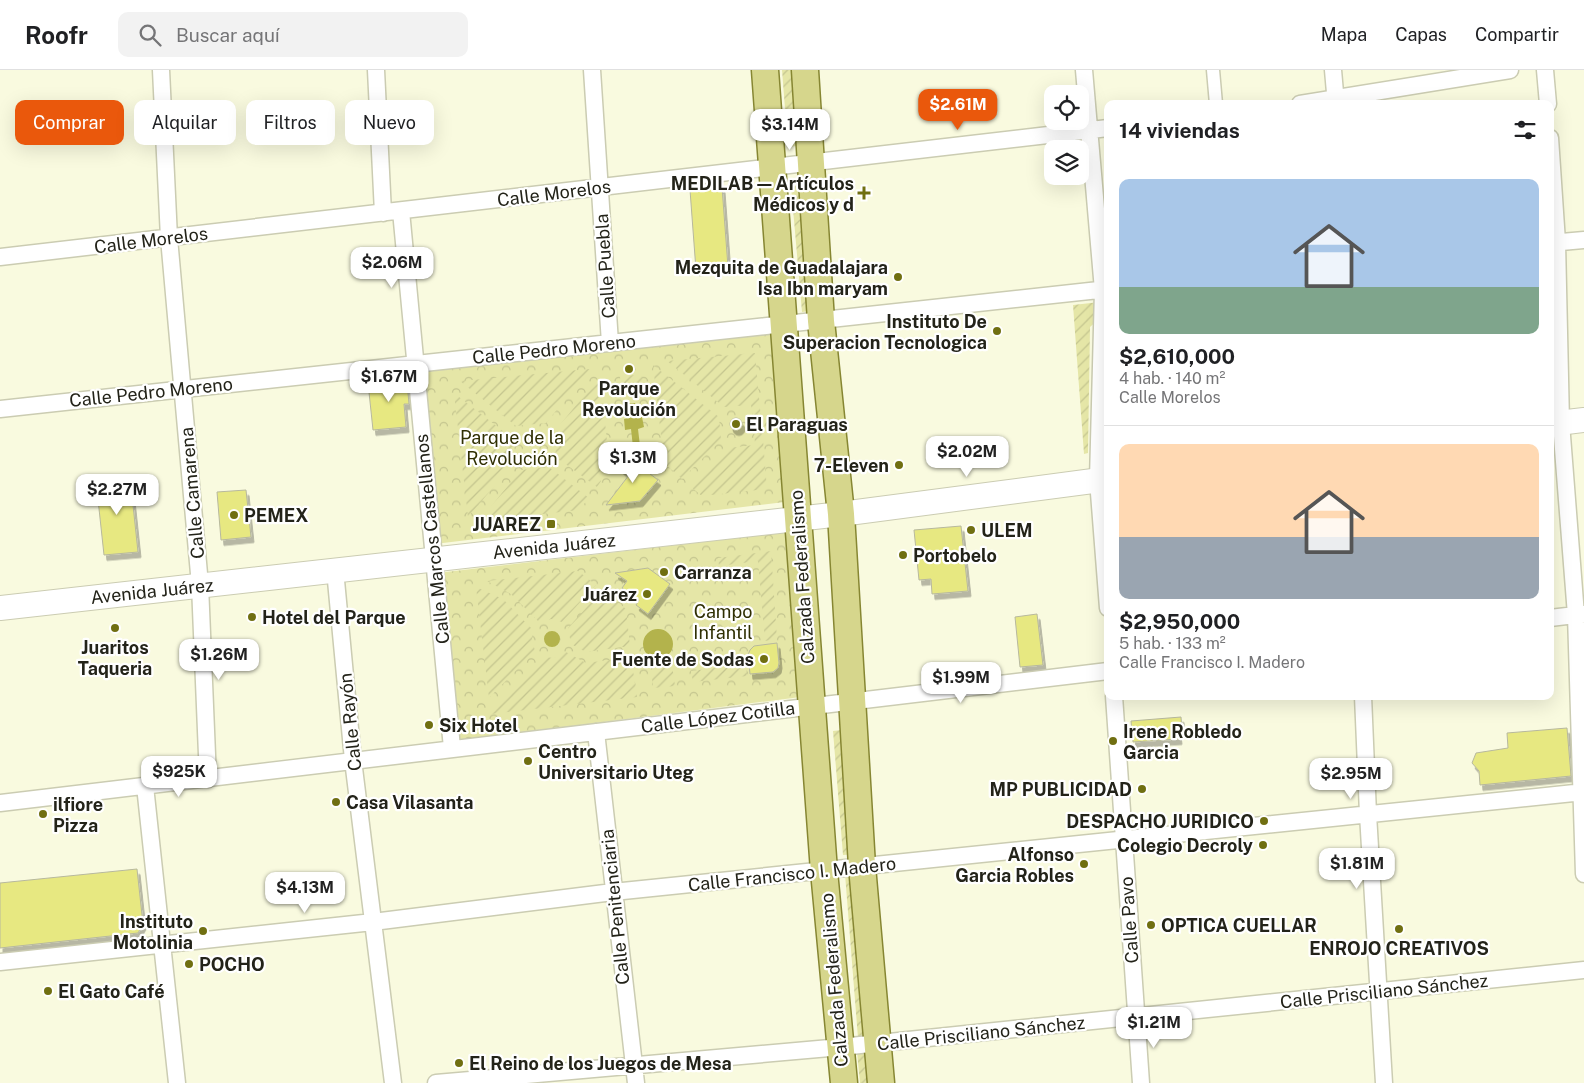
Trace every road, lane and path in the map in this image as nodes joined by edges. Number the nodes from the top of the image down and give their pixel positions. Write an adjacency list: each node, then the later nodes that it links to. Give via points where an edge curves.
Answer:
1 (161, 70): 22 (street, Calle Camarena)
2 (376, 70): 21 (street)
3 (592, 70): 19 (street, Calle Puebla)
4 (765, 70): 18 (main road, Calzada Federalismo)
5 (805, 70): 17 (main road)
6 (1084, 70): 16 (street)
7 (1212, 70): 11 (street)
8 (1332, 70): 12 (street)
9 (1510, 70): 13 (street)
10 (1546, 70): 14 (street)
11 (1216, 100)
12 (1336, 100)
13 (1347, 100)
14 (1548, 100)
15 (1104, 128): 16 (street, Calle Morelos)
16 (1090, 130): 17 (street, Calle Morelos); 26 (street)
17 (812, 164): 18 (street, Calle Morelos); 28 (main road)
18 (772, 168): 19 (street, Calle Morelos); 29 (main road, Calzada Federalismo)
19 (600, 188): 20 (street, Calle Morelos); 30 (street, Calle Puebla)
20 (401, 211): 21 (street, Calle Morelos); 31 (street, Calle Marcos Castellanos)
21 (383, 213): 22 (street, Calle Morelos)
22 (169, 238): 25 (street, Calle Morelos); 33 (street, Calle Camarena)
23 (1584, 240): 24 (street)
24 (1554, 243): 35 (street)
25 (0, 257)
26 (1104, 279)
27 (1104, 290): 28 (street, Calle Pedro Moreno)
28 (822, 320): 29 (street, Calle Pedro Moreno); 38 (main road)
29 (783, 325): 30 (street, Calle Pedro Moreno); 39 (main road, Calzada Federalismo)
30 (610, 343): 31 (street, Calle Pedro Moreno)
31 (415, 364): 33 (street, Calle Pedro Moreno); 40 (street, Calle Marcos Castellanos)
32 (1104, 385): 36 (street)
33 (182, 389): 34 (street, Calle Pedro Moreno); 42 (street, Calle Camarena)
34 (0, 409)
35 (1565, 422): 44 (street)
36 (1103, 480): 37 (street); 38 (main road, Avenida Juárez)
37 (1104, 506)
38 (841, 514): 39 (main road, Avenida Juárez); 49 (main road)
39 (797, 519): 40 (main road, Avenida Juárez); 50 (main road, Calzada Federalismo)
40 (434, 559): 41 (main road, Avenida Juárez); 52 (street, Calle Marcos Castellanos)
41 (335, 570): 42 (main road, Avenida Juárez); 53 (street, Calle Rayón)
42 (200, 585): 43 (main road, Avenida Juárez); 54 (street, Calle Camarena)
43 (0, 608)
44 (1580, 615): 45 (street); 56 (street)
45 (1554, 618)
46 (1104, 671): 49 (street, Calle López Cotilla)
47 (1114, 700): 59 (street, Calle Pavo)
48 (1363, 700): 58 (street)
49 (851, 701): 50 (street, Calle López Cotilla); 60 (main road)
50 (812, 706): 51 (street, Calle López Cotilla); 61 (main road, Calzada Federalismo)
51 (596, 732): 52 (street, Calle López Cotilla); 63 (street, Calle Penitenciaria)
52 (452, 748): 53 (street, Calle López Cotilla)
53 (353, 760): 54 (street, Calle López Cotilla); 64 (street, Calle Rayón)
54 (208, 778): 55 (street, Calle López Cotilla)
55 (145, 786): 57 (street, Calle López Cotilla); 65 (street)
56 (1583, 793): 58 (street, Calle Francisco I. Madero); 62 (street)
57 (0, 803)
58 (1368, 814): 59 (street, Calle Francisco I. Madero); 68 (street)
59 (1124, 840): 60 (street, Calle Francisco I. Madero); 69 (street, Calle Pavo)
60 (862, 866): 61 (street, Calle Francisco I. Madero); 70 (main road)
61 (824, 871): 63 (street, Calle Francisco I. Madero); 71 (main road, Calzada Federalismo)
62 (1584, 874)
63 (613, 892): 64 (street, Calle Francisco I. Madero); 72 (street, Calle Penitenciaria)
64 (373, 922): 65 (street, Calle Francisco I. Madero); 74 (street, Calle Rayón)
65 (162, 946): 66 (street, Calle Francisco I. Madero); 73 (street)
66 (0, 962)
67 (1584, 970): 68 (street, Calle Prisciliano Sánchez)
68 (1379, 992): 69 (street, Calle Prisciliano Sánchez); 80 (street)
69 (1136, 1016): 70 (street, Calle Prisciliano Sánchez); 79 (street, Calle Pavo)
70 (878, 1043): 71 (street, Calle Prisciliano Sánchez); 78 (main road)
71 (841, 1047): 72 (street, Calle Prisciliano Sánchez); 77 (main road, Calzada Federalismo)
72 (634, 1065): 75 (street, Calle Prisciliano Sánchez); 76 (street, Calle Penitenciaria)
73 (177, 1083)
74 (393, 1083)
75 (436, 1083)
76 (636, 1083)
77 (844, 1083)
78 (881, 1083)
79 (1141, 1083)
80 (1384, 1083)

